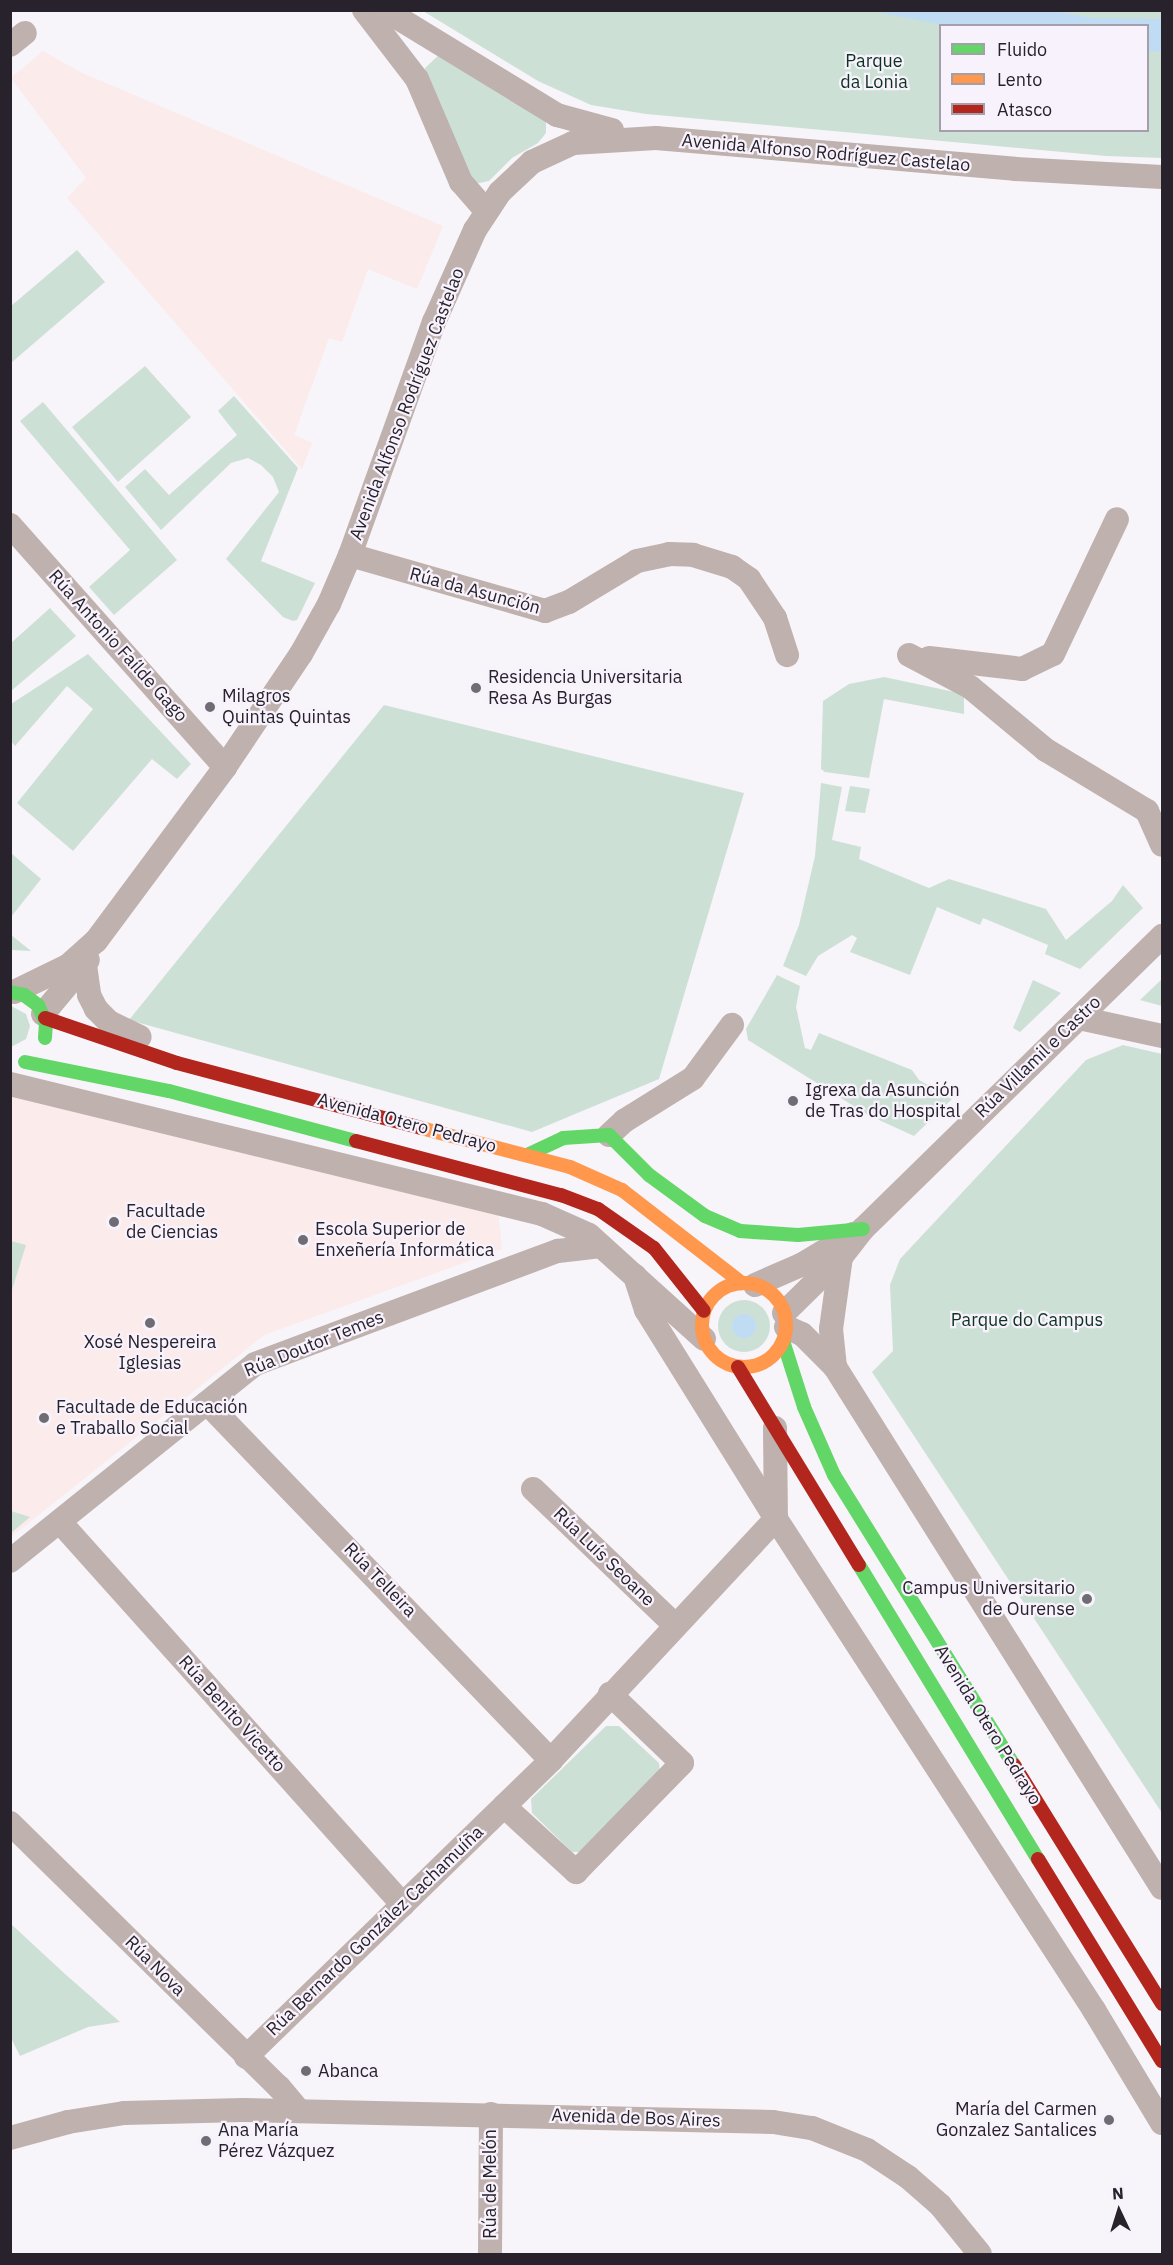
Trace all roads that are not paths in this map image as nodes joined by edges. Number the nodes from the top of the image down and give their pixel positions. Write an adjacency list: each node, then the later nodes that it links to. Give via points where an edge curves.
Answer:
1 (364, 10): 4 (street)
2 (385, 10): 3 (street)
3 (447, 45): 4 (street, via 428,52 417,69); 5 (street, via 557,115 578,124)
4 (417, 80): 7 (street, via 461,182)
5 (656, 138): 6 (street, Avenida Alfonso Rodríguez Castelao, via 1015,169); 7 (street, Avenida Alfonso Rodríguez Castelao, via 595,139 550,150 516,175)
6 (1162, 177)
7 (486, 212): 10 (street, Avenida Alfonso Rodríguez Castelao, via 434,322)
8 (1117, 519): 13 (street, via 1053,654 1022,669 909,655 970,687 1046,750 1147,812)
9 (10, 525): 12 (street, Rúa Antonio Faílde Gago)
10 (350, 555): 11 (street, Rúa da Asunción, via 545,611 569,602 637,561 669,554 693,555 732,567 749,579 775,618); 12 (street, Avenida Alfonso Rodríguez Castelao, via 301,654)
11 (788, 655)
12 (225, 767): 15 (street, Avenida Alfonso Rodríguez Castelao)
13 (1162, 845)
14 (1162, 936): 19 (street, Rúa Villamil e Castro)
15 (96, 941): 16 (street, Avenida Alfonso Rodríguez Castelao); 17 (street, Avenida Alfonso Rodríguez Castelao, via 69,965)
16 (86, 965): 18 (street, Avenida Alfonso Rodríguez Castelao); 23 (street, Avenida Alfonso Rodríguez Castelao, via 89,995 96,1009 131,1035)
17 (12, 992): 18 (main road, via 32,999)
18 (44, 1016): 22 (main road, via 45,1040); 23 (main road, Avenida Otero Pedrayo, via 177,1064)
19 (1079, 1018): 21 (street); 28 (street, Rúa Villamil e Castro)
20 (732, 1025): 24 (street, via 693,1078 624,1121)
21 (1162, 1036)
22 (16, 1073): 29 (street, via 542,1214 589,1235); 33 (main road, Avenida Otero Pedrayo, via 169,1092 561,1195 598,1209 654,1248)
23 (335, 1103): 25 (main road, Avenida Otero Pedrayo)
24 (609, 1135): 25 (main road, via 563,1138); 26 (main road)
25 (527, 1155): 27 (main road, Avenida Otero Pedrayo, via 606,1181)
26 (648, 1175): 27 (main road); 28 (main road, via 705,1216 741,1231 798,1235)
27 (672, 1229): 32 (main road, Avenida Otero Pedrayo)
28 (863, 1229): 30 (street); 32 (street, via 801,1265)
29 (602, 1246): 31 (street); 38 (street, Rúa Doutor Temes, via 558,1251 255,1364)
30 (840, 1257): 34 (street); 36 (street, via 831,1329)
31 (635, 1276): 35 (street); 41 (street, via 646,1310)
32 (748, 1284): 33 (main road, via 718,1292); 34 (main road, via 768,1291)
33 (704, 1311): 35 (main road)
34 (784, 1327): 36 (street, via 802,1334); 37 (main road, via 765,1361); 51 (main road, Avenida Otero Pedrayo, via 804,1407 834,1475)
35 (704, 1339): 37 (main road, via 717,1358)
36 (835, 1366): 49 (street)
37 (738, 1367): 39 (main road, Avenida Otero Pedrayo)
38 (207, 1402): 42 (street, Rúa Doutor Temes); 46 (street, Rúa Telleira)
39 (775, 1428): 41 (street); 53 (main road, Avenida Otero Pedrayo)
40 (533, 1489): 44 (street, Rúa Luís Seoane)
41 (776, 1519): 44 (street, Rúa Bernardo González Cachamuíña); 58 (street, via 1094,2010)
42 (60, 1522): 43 (street, Rúa Doutor Temes); 50 (street, Rúa Benito Vicetto)
43 (10, 1561)
44 (675, 1625): 45 (street, Rúa Bernardo González Cachamuíña)
45 (610, 1694): 46 (street, Rúa Bernardo González Cachamuíña); 47 (street, via 682,1763 576,1872)
46 (551, 1760): 47 (street, Rúa Bernardo González Cachamuíña)
47 (504, 1806): 50 (street, Rúa Bernardo González Cachamuíña)
48 (10, 1823): 52 (street, Rúa Nova)
49 (1162, 1888)
50 (403, 1905): 52 (street, Rúa Bernardo González Cachamuíña)
51 (1162, 2004)
52 (246, 2057): 54 (street, Rúa Nova)
53 (1162, 2061)
54 (279, 2087): 55 (street); 56 (street, Rúa Nova)
55 (243, 2110): 56 (street, Avenida de Bos Aires); 59 (street, Avenida de Bos Aires, via 124,2113 68,2122)
56 (298, 2110): 57 (street, Avenida de Bos Aires)
57 (490, 2114): 60 (street, Rúa de Melón); 61 (street, Avenida de Bos Aires, via 773,2122 812,2128 867,2150 908,2177 940,2205)
58 (1162, 2122)
59 (10, 2138)
60 (489, 2254)
61 (974, 2254)

